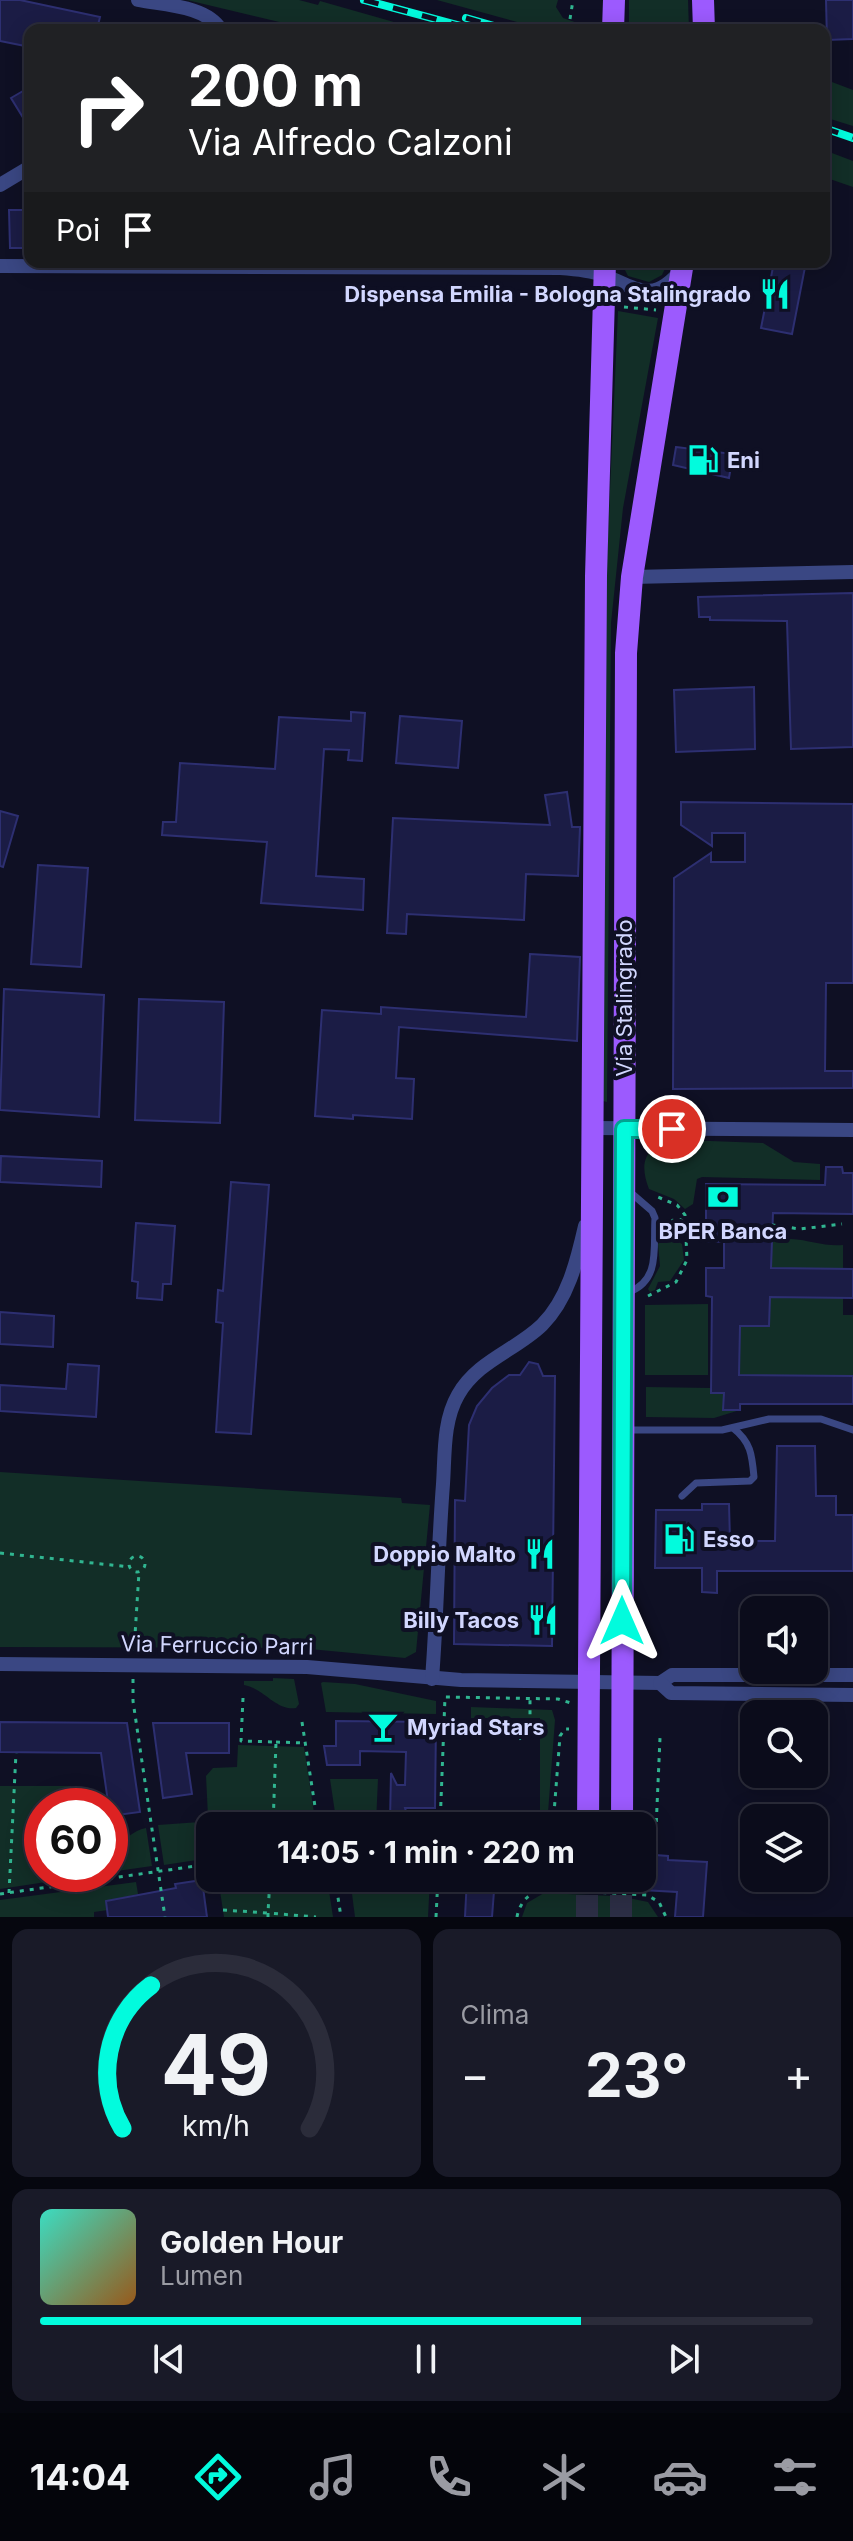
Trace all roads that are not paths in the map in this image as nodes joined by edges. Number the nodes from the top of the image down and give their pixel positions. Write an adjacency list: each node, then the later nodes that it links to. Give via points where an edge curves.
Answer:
1 (138, 0): 5 (street, via 201,14)
2 (604, 0): 4 (lane)
3 (703, 0): 6 (main road)
4 (613, 17)
5 (216, 24)
6 (704, 24)
7 (24, 171): 8 (street)
8 (0, 185)
9 (0, 266): 10 (street)
10 (24, 266)
11 (559, 268): 14 (street)
12 (681, 268): 14 (street, Via Stalingrado, via 669,284 648,292 633,290)
13 (682, 268): 16 (main road, Via Stalingrado)
14 (604, 269): 17 (main road, Via Stalingrado, via 596,576)
15 (853, 572): 16 (street)
16 (632, 577): 18 (main road, Via Stalingrado, via 625,724)
17 (594, 1128): 18 (street); 21 (main road, Via Stalingrado)
18 (624, 1129): 19 (street); 20 (main road, Via Stalingrado)
19 (853, 1130)
20 (635, 1190): 22 (main road, Via Stalingrado); 22 (lane, via 655,1218 653,1270)
21 (592, 1194): 29 (street, via 578,1256 556,1307 540,1327 472,1377 450,1411); 30 (main road, Via Stalingrado)
22 (632, 1296): 24 (main road, Via Stalingrado)
23 (733, 1428): 24 (lane); 25 (lane, via 769,1419 821,1419); 26 (lane, via 751,1448 754,1477 696,1483)
24 (622, 1430): 31 (main road, Via Stalingrado)
25 (853, 1430)
26 (682, 1496)
27 (0, 1664): 29 (street, Via Ferruccio Parri, via 307,1667)
28 (853, 1675): 32 (street, via 672,1675)
29 (432, 1679): 30 (street, Via Ferruccio Parri)
30 (588, 1683): 31 (street, Via Ferruccio Parri); 34 (main road, Via Stalingrado)
31 (622, 1683): 32 (street, Via Ferruccio Parri); 35 (main road, Via Stalingrado)
32 (660, 1683): 33 (street, via 671,1693)
33 (853, 1695)
34 (588, 1812)
35 (622, 1812)

